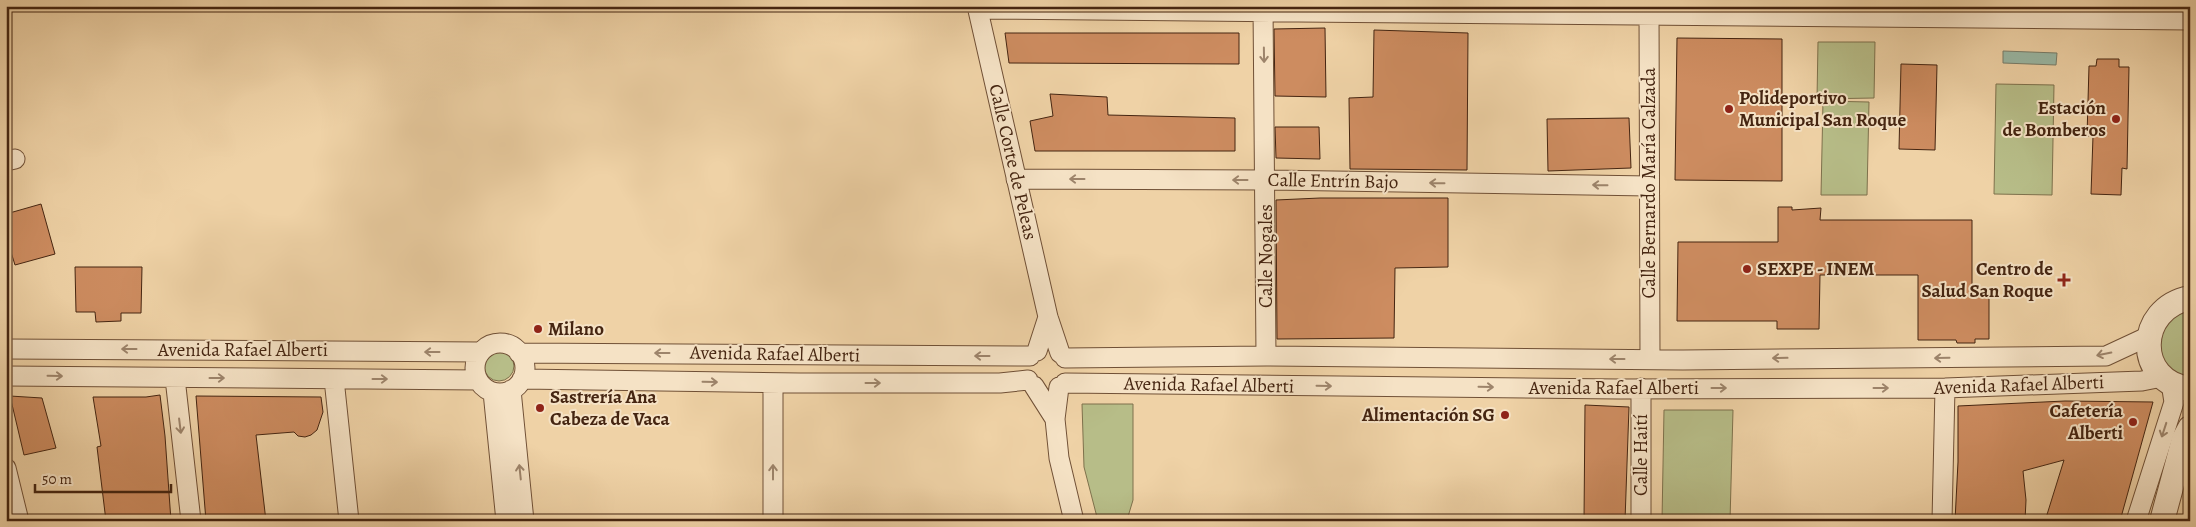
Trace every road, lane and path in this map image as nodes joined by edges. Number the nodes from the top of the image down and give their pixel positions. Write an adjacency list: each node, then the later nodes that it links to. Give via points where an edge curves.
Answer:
1 (978, 8): 2 (street); 5 (street, Calle Corte de Peleas)
2 (1263, 9): 3 (street); 6 (street, Calle Nogales, one-way to 6)
3 (1649, 11): 4 (street); 7 (street, Calle Bernardo María Calzada)
4 (2190, 20)
5 (1016, 179): 6 (street, Calle Entrín Bajo, one-way to 5); 9 (street, Calle Corte de Peleas)
6 (1265, 180): 7 (street, Calle Entrín Bajo, one-way to 6); 16 (street, Calle Nogales)
7 (1648, 186): 17 (street, Calle Bernardo María Calzada)
8 (2190, 298): 10 (street, via 2164,308 2154,320)
9 (1048, 317): 14 (street); 15 (street, Calle Corte de Peleas)
10 (2149, 336): 17 (street, Avenida Rafael Alberti, one-way to 17, via 2106,356); 24 (street, via 2148,350 2153,364)
11 (6, 349): 12 (street, Avenida Rafael Alberti, one-way to 11)
12 (481, 352): 13 (street, via 500,343); 21 (street, via 475,365)
13 (519, 353): 14 (street, Avenida Rafael Alberti, one-way to 13); 25 (street, via 524,366)
14 (1034, 353): 15 (street, via 1045,348); 23 (street, via 1026,363)
15 (1062, 355): 16 (street, Avenida Rafael Alberti); 26 (street, via 1068,373)
16 (1266, 356): 17 (street, Avenida Rafael Alberti, one-way to 16)
17 (1650, 359)
18 (6, 376): 19 (street, Avenida Rafael Alberti, one-way to 19)
19 (175, 378): 20 (street, Avenida Rafael Alberti, one-way to 20); 34 (street, one-way to 34)
20 (334, 379): 21 (street, Avenida Rafael Alberti, one-way to 21); 35 (street)
21 (478, 380): 29 (street)
22 (773, 383): 23 (street, Avenida Rafael Alberti, one-way to 23); 25 (street, Avenida Rafael Alberti, one-way to 22); 38 (street, one-way to 22)
23 (1031, 383): 26 (street, via 1042,390); 30 (street)
24 (2177, 384): 28 (street, Avenida Rafael Alberti, via 2142,381); 31 (street); 42 (street, one-way to 42)
25 (517, 385): 29 (street, via 499,393); 37 (street, one-way to 25)
26 (1062, 385): 27 (street, Avenida Rafael Alberti, one-way to 27); 30 (street)
27 (1641, 388): 28 (street, Avenida Rafael Alberti, one-way to 28); 40 (street, Calle Haití)
28 (1945, 388): 41 (street)
29 (493, 392): 36 (street)
30 (1055, 419): 39 (street, via 1059,458)
31 (2187, 433): 43 (street)
32 (6, 468): 33 (street)
33 (19, 521)
34 (191, 521)
35 (349, 521)
36 (506, 521)
37 (524, 521)
38 (773, 521)
39 (1074, 521)
40 (1641, 521)
41 (1942, 521)
42 (2136, 521)
43 (2162, 521)

